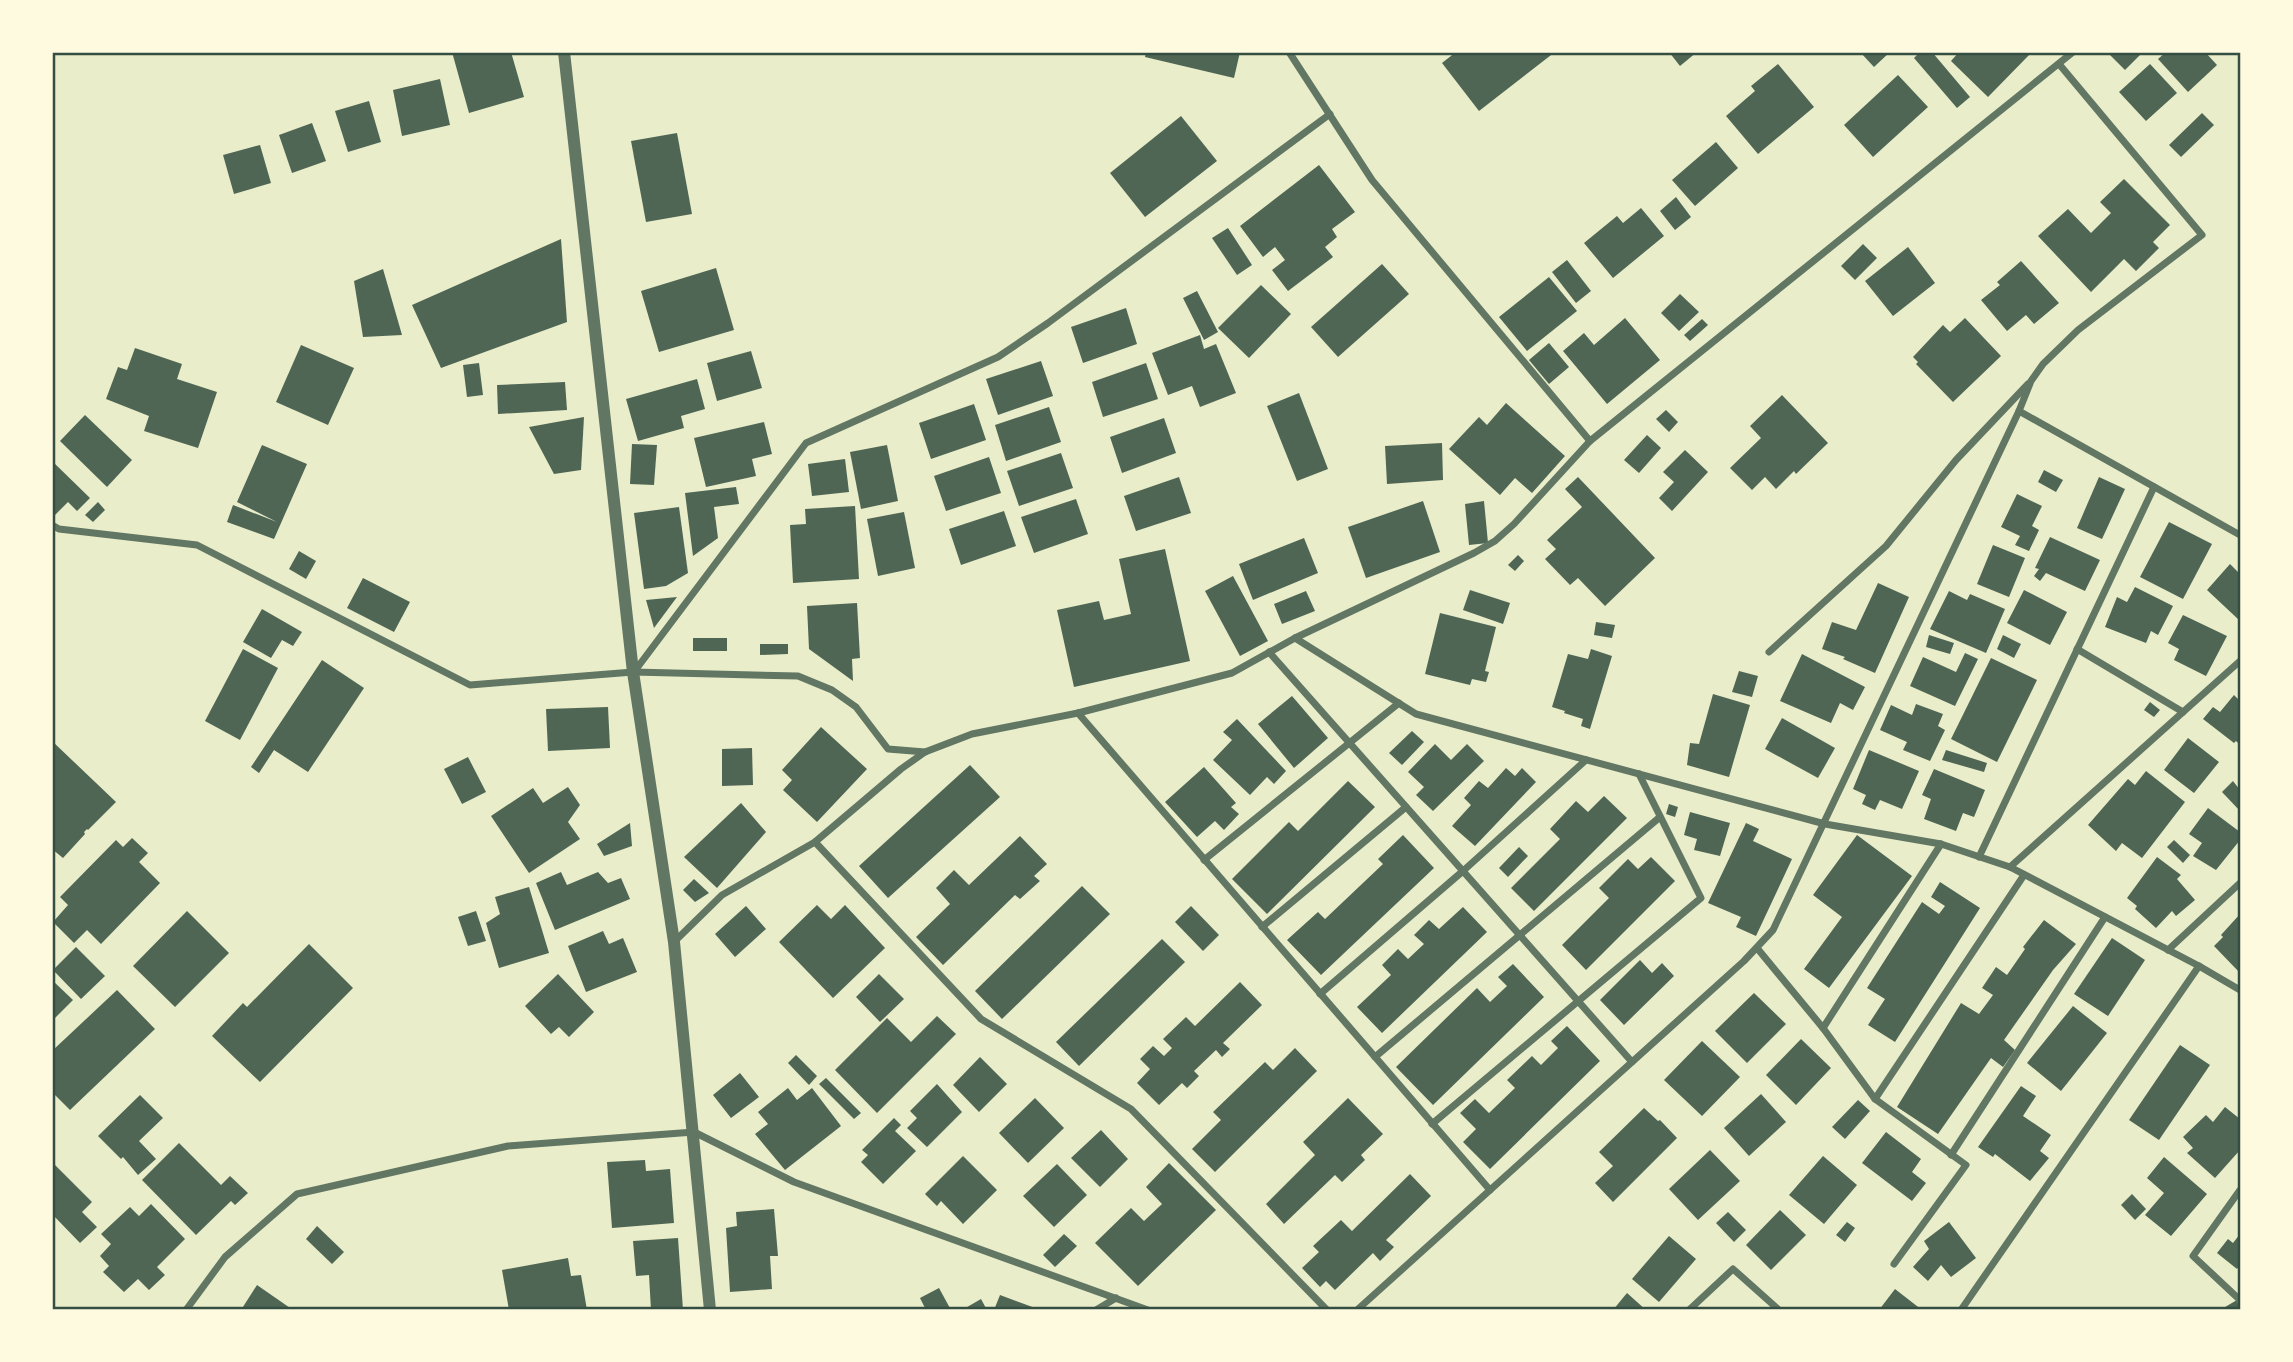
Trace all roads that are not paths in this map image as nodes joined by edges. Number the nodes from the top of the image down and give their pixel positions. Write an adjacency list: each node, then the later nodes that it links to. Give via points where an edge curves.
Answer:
1 (564, 52): 17 (street)
2 (1289, 52): 5 (street)
3 (2073, 52): 4 (street)
4 (2059, 64): 6 (street, via 2202,235 2078,330); 8 (street)
5 (1330, 114): 8 (street, via 1372,180); 17 (street, via 998,357 806,443)
6 (2031, 381): 7 (street); 15 (street, via 1956,460 1886,546)
7 (2019, 411): 9 (street); 27 (street)
8 (1590, 441): 12 (street, via 1495,541)
9 (2154, 487): 11 (street); 13 (street)
10 (52, 525): 17 (street, via 197,545 470,685)
11 (2241, 535)
12 (1295, 638): 14 (street); 18 (street)
13 (2077, 649): 19 (street); 30 (street)
14 (1269, 652): 20 (street, via 1232,673); 21 (street)
15 (1769, 652)
16 (2241, 661): 19 (street)
17 (633, 672): 22 (street, via 798,676 832,690 856,707 888,749); 39 (street)
18 (1399, 703): 21 (street); 23 (street, via 1416,714)
19 (2183, 712): 32 (street)
20 (1078, 713): 22 (street, via 972,734); 31 (street)
21 (1349, 743): 25 (street); 31 (street)
22 (925, 752): 28 (street)
23 (1586, 760): 24 (street); 33 (street)
24 (1639, 774): 26 (street); 27 (street)
25 (1406, 807): 33 (street); 37 (street)
26 (1660, 817): 38 (street); 45 (street, via 1701,898)
27 (1825, 824): 29 (street); 40 (street, via 1773,930)
28 (815, 842): 39 (street, via 722,895); 62 (street, via 981,1019 1131,1109)
29 (1941, 844): 30 (street); 46 (street)
30 (1979, 857): 32 (street)
31 (1204, 859): 37 (street)
32 (2010, 867): 34 (street)
33 (1463, 871): 38 (street); 44 (street)
34 (2024, 875): 36 (street); 49 (street)
35 (2241, 883): 41 (street)
36 (2105, 917): 41 (street); 52 (street)
37 (1262, 927): 44 (street)
38 (1520, 935): 45 (street); 47 (street)
39 (674, 942): 51 (street)
40 (1756, 948): 46 (street); 48 (street)
41 (2168, 950): 42 (street)
42 (2199, 966): 43 (street); 66 (street)
43 (2241, 990)
44 (1320, 993): 47 (street)
45 (1578, 1002): 48 (street); 50 (street)
46 (1823, 1028): 49 (street)
47 (1375, 1057): 50 (street)
48 (1632, 1062): 53 (street)
49 (1875, 1099): 52 (street)
50 (1432, 1124): 53 (street)
51 (694, 1132): 56 (street, via 794,1182); 58 (street, via 508,1146 297,1194 225,1257); 59 (street)
52 (1951, 1155): 55 (street, via 1966,1165)
53 (1490, 1190): 63 (street)
54 (2241, 1190): 57 (street, via 2193,1256)
55 (1894, 1264)
56 (1116, 1298): 60 (street); 61 (street)
57 (2241, 1300)
58 (186, 1310)
59 (710, 1310)
60 (1096, 1310)
61 (1148, 1310)
62 (1327, 1310)
63 (1357, 1310)
64 (1689, 1310): 65 (street, via 1733,1269)
65 (1779, 1310)
66 (1961, 1310)

